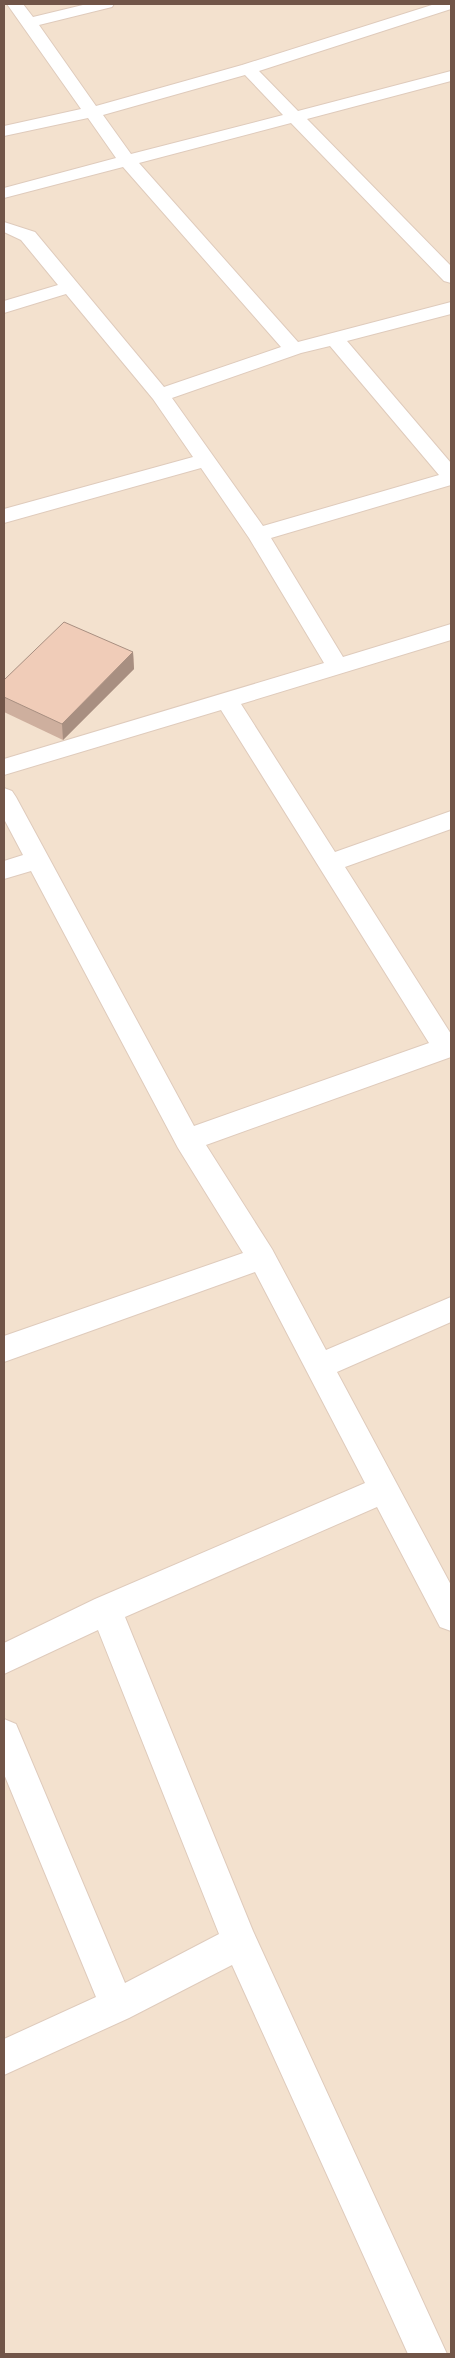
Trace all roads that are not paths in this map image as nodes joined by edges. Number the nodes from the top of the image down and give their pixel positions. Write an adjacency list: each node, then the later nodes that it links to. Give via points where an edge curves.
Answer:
1 (15, 4): 4 (street)
2 (106, 4): 4 (street)
3 (451, 4): 5 (street)
4 (28, 22): 7 (street)
5 (248, 70): 7 (street); 8 (street)
6 (451, 76): 8 (street)
7 (94, 112): 9 (street); 10 (street)
8 (293, 116): 10 (street); 13 (street)
9 (4, 131)
10 (127, 161): 11 (street); 18 (street)
11 (4, 193)
12 (4, 227): 14 (street, via 28,236)
13 (451, 277)
14 (71, 287): 15 (street); 19 (street)
15 (4, 307)
16 (451, 308): 17 (street)
17 (334, 338): 18 (street); 21 (street)
18 (294, 349): 19 (street)
19 (160, 395): 20 (street)
20 (204, 461): 22 (street); 23 (street)
21 (451, 477): 23 (street)
22 (5, 514)
23 (258, 535): 25 (street)
24 (451, 632): 25 (street)
25 (337, 666): 26 (street)
26 (226, 699): 27 (street); 31 (street)
27 (4, 767)
28 (4, 797): 30 (street)
29 (451, 820): 31 (street)
30 (37, 860): 32 (street); 34 (street)
31 (329, 863): 33 (street)
32 (4, 870)
33 (449, 1047): 34 (street)
34 (188, 1140): 35 (street)
35 (262, 1258): 37 (street); 38 (street)
36 (451, 1309): 38 (street)
37 (4, 1349)
38 (320, 1366): 39 (street)
39 (385, 1489): 40 (street); 41 (street)
40 (106, 1610): 42 (street); 44 (street)
41 (451, 1616)
42 (4, 1659)
43 (4, 1735): 45 (street)
44 (240, 1942): 45 (street); 47 (street)
45 (117, 2006): 46 (street)
46 (4, 2056)
47 (428, 2354)

